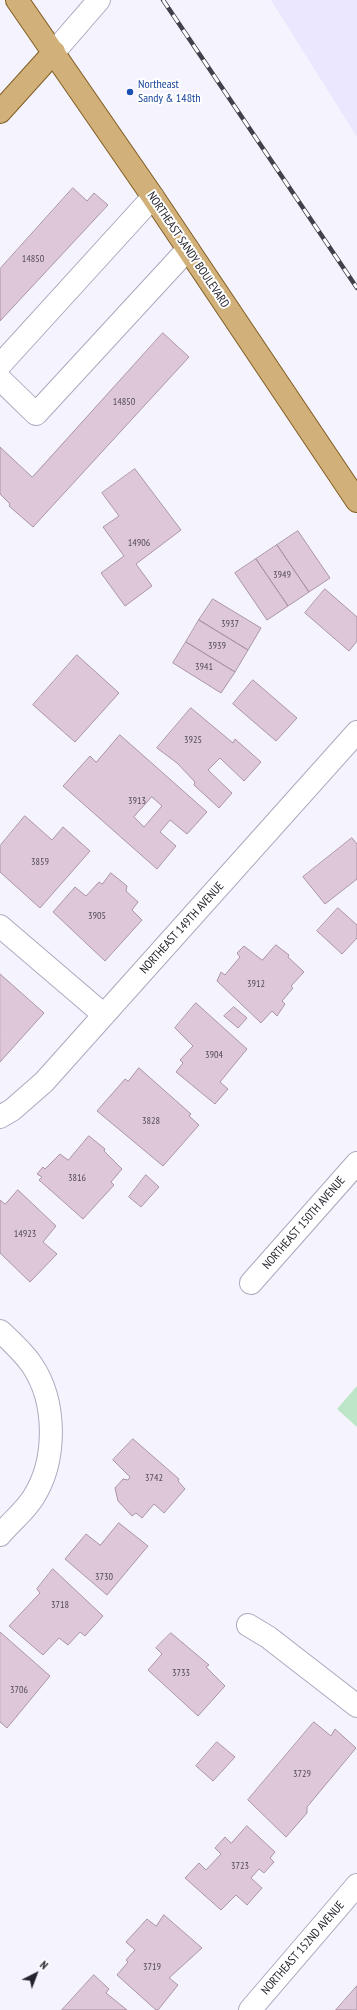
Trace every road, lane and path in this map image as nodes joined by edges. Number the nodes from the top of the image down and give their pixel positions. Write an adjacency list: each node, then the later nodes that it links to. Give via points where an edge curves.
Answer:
1 (17, 0): 3 (main road, NORTHEAST SANDY BOULEVARD)
2 (99, 0): 3 (street)
3 (54, 52): 4 (main road); 5 (main road, NORTHEAST SANDY BOULEVARD)
4 (0, 112)
5 (153, 196): 6 (main road, NORTHEAST SANDY BOULEVARD); 7 (street)
6 (188, 249): 8 (street, via 36,414); 9 (main road, NORTHEAST SANDY BOULEVARD)
7 (0, 365)
8 (0, 379)
9 (357, 501)
10 (357, 732): 12 (street, NORTHEAST 149TH AVENUE)
11 (0, 926): 12 (street)
12 (104, 1015): 13 (street, NORTHEAST 149TH AVENUE, via 44,1082)
13 (0, 1117)
14 (357, 1163): 15 (street, NORTHEAST 150TH AVENUE)
15 (251, 1283)
16 (0, 1331): 17 (street, via 32,1365 48,1399 51,1439 49,1459 33,1498)
17 (0, 1535)
18 (248, 1625): 19 (street, via 268,1637)
19 (357, 1706)
20 (355, 1891): 21 (street, NORTHEAST 152ND AVENUE)
21 (250, 2010)

